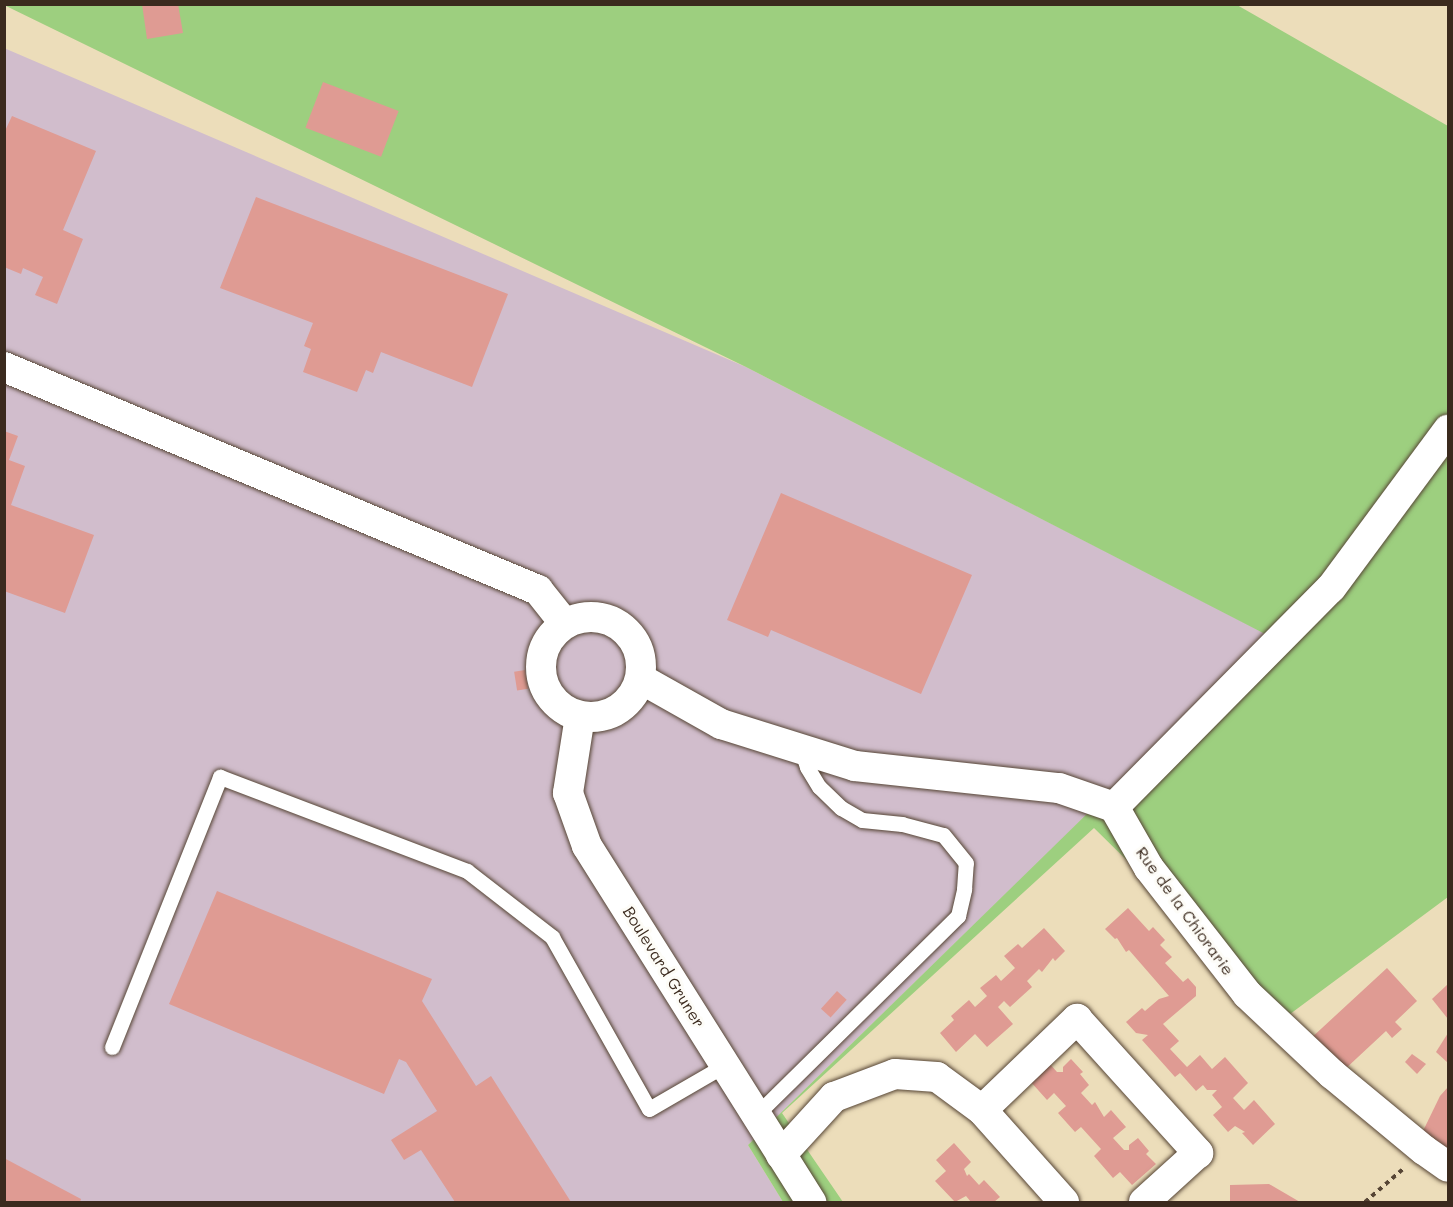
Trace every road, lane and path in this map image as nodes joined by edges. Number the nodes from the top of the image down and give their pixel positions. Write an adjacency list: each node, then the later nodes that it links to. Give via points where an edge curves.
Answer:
1 (4, 367): 3 (street, via 538,590)
2 (1449, 430): 7 (street, via 1331,588)
3 (565, 624): 4 (street, via 597,617 621,627 637,645); 5 (street, via 544,650 543,684 564,710)
4 (641, 679): 5 (street, via 635,693 611,714 596,718); 6 (street, via 721,724)
5 (580, 716): 9 (street, Boulevard Gruner, via 568,793 587,846)
6 (801, 749): 7 (street, via 855,766 1059,788); 11 (lane, via 819,786 841,808 862,820 902,824 943,835 966,863 964,889 958,916)
7 (1114, 807): 12 (street, Rue de la Chiorarie, via 1149,868 1247,994 1332,1074)
8 (112, 1047): 9 (lane, via 220,777 477,878 552,937 649,1109)
9 (725, 1065): 11 (street, Boulevard Gruner)
10 (982, 1110): 13 (street, via 937,1077 895,1074 834,1097); 15 (street, via 1077,1019 1198,1153); 17 (street)
11 (756, 1115): 13 (street, Boulevard Gruner)
12 (1424, 1150): 14 (street, Rue de la Chiorarie); 18 (path)
13 (781, 1155): 16 (street, Boulevard Gruner)
14 (1449, 1167)
15 (1147, 1202)
16 (811, 1203)
17 (1064, 1203)
18 (1365, 1203)

